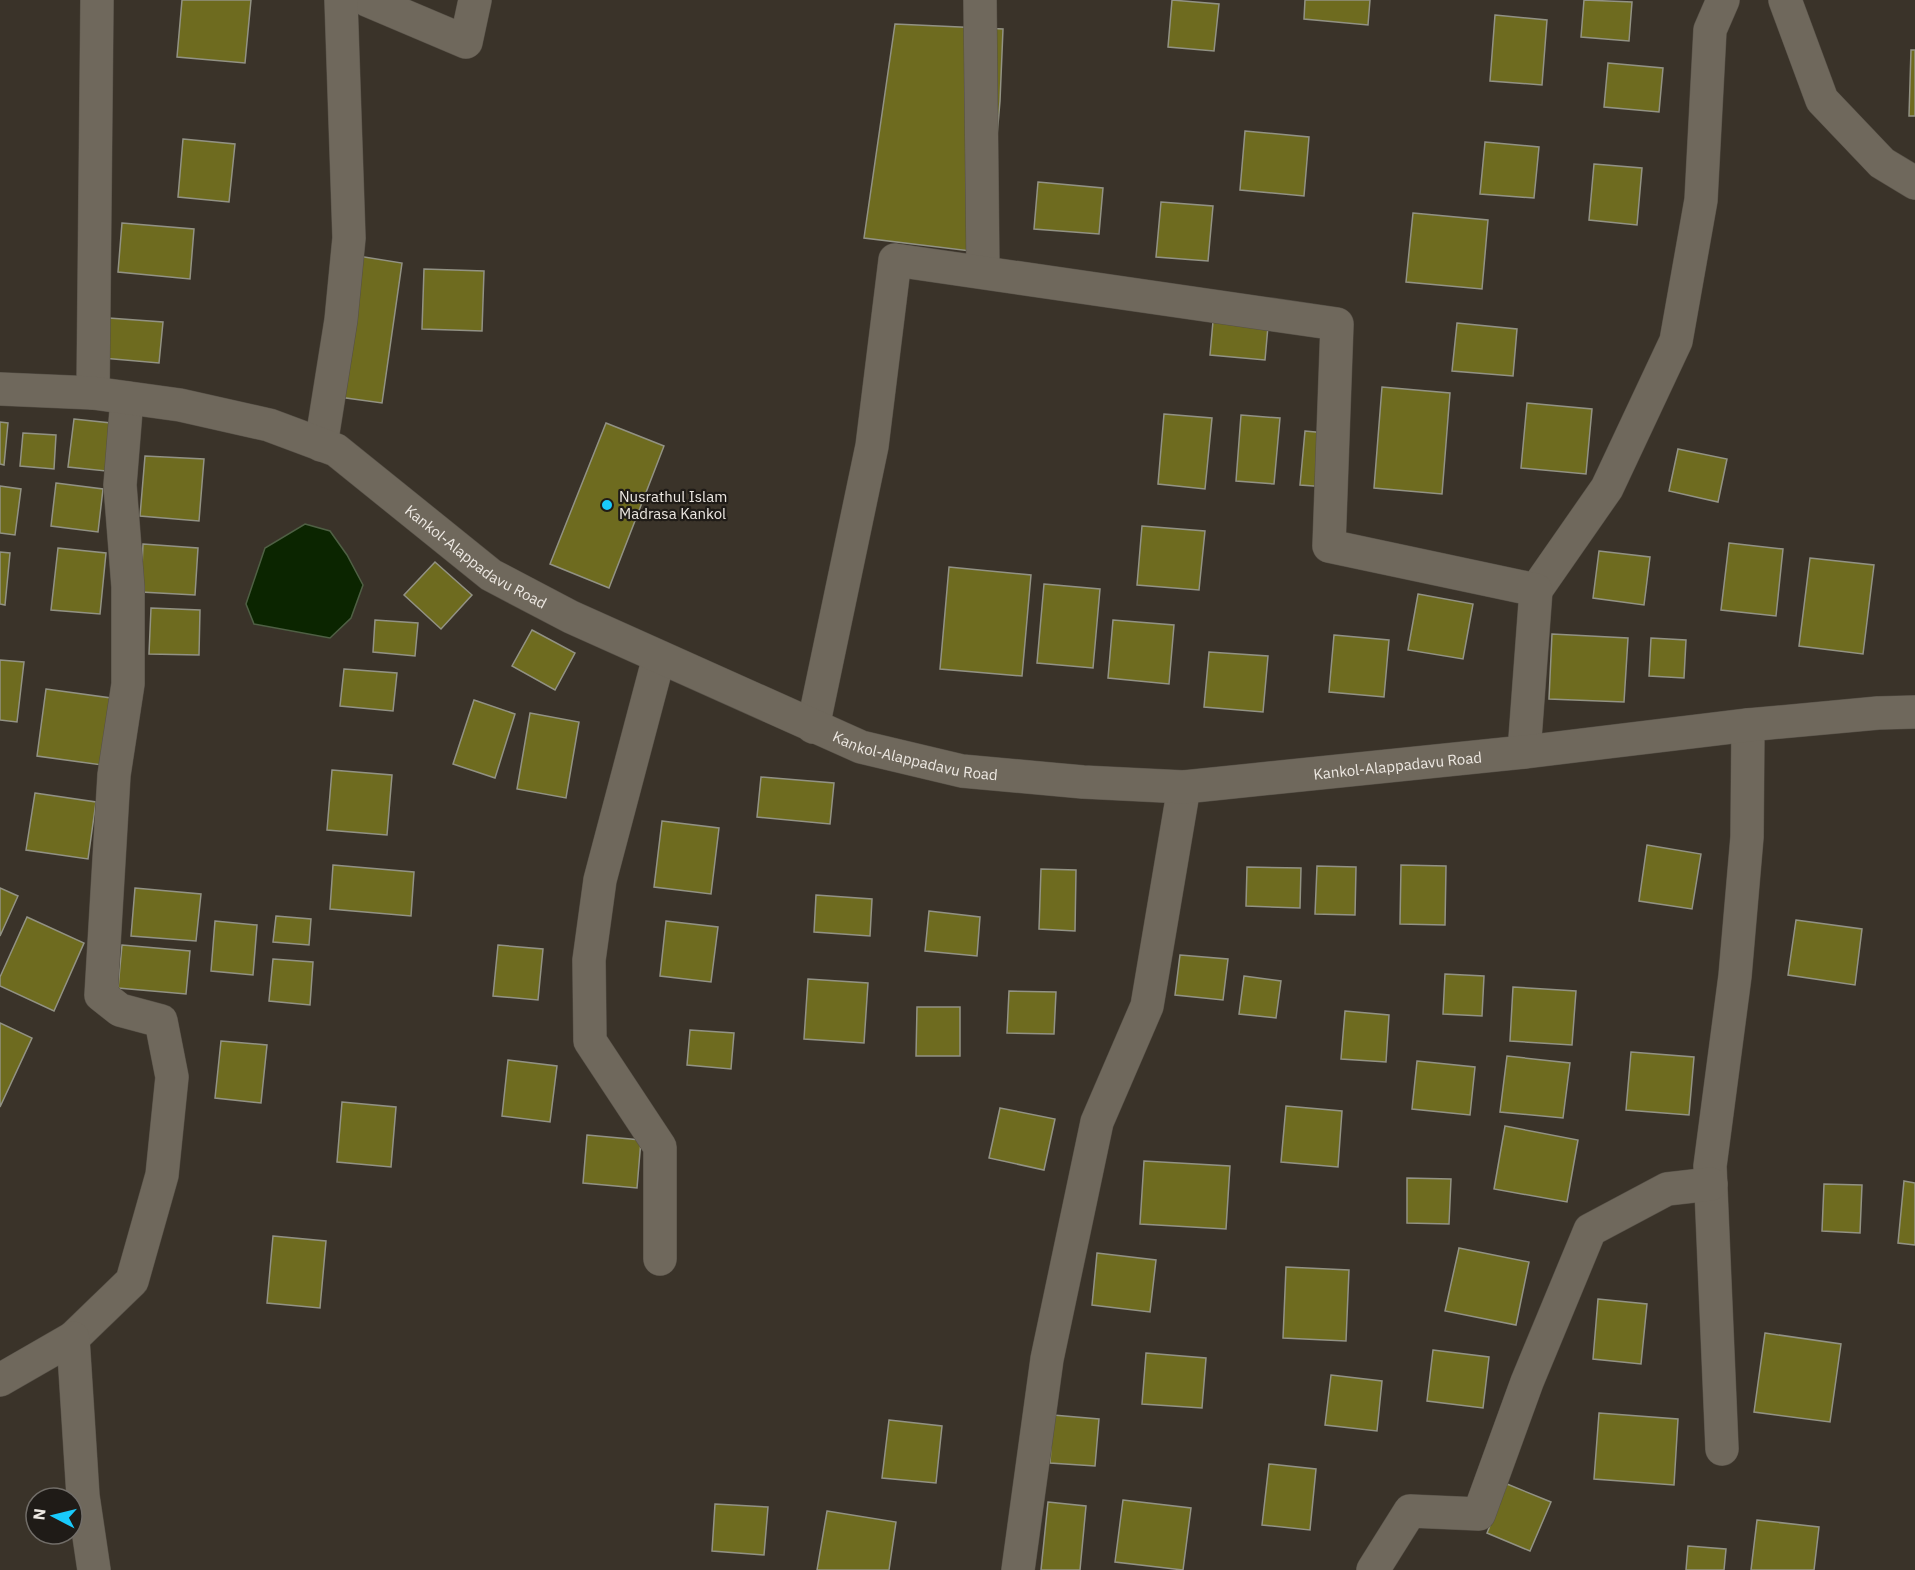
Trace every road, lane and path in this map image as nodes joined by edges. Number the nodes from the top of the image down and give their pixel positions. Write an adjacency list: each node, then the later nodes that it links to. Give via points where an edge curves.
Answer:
1 (97, 0): 11 (street)
2 (341, 0): 13 (street, via 349,238 341,320)
3 (367, 0): 4 (street, via 466,42)
4 (475, 0)
5 (980, 0): 9 (street)
6 (1723, 0): 14 (street, via 1710,30 1701,200 1676,341 1607,488)
7 (1785, 0): 8 (street, via 1822,100 1882,163)
8 (1915, 183)
9 (983, 272): 14 (street, via 1337,324 1329,546); 18 (street, via 895,260 872,446)
10 (0, 389): 11 (street, Kankol-Alappadavu Road)
11 (93, 393): 12 (street, Kankol-Alappadavu Road)
12 (127, 398): 13 (street, Kankol-Alappadavu Road, via 180,405 269,425); 23 (street, via 120,485 128,587 128,684 114,775 101,995 120,1010 161,1021 172,1077 162,1175 132,1281)
13 (321, 445): 15 (street, Kankol-Alappadavu Road, via 336,450 491,575)
14 (1536, 590): 19 (street)
15 (659, 657): 18 (street, Kankol-Alappadavu Road); 22 (street, via 600,880 589,960 590,1041 660,1147)
16 (1915, 712): 17 (street, Kankol-Alappadavu Road)
17 (1748, 725): 19 (street, Kankol-Alappadavu Road); 21 (street, via 1747,837)
18 (813, 727): 20 (street, Kankol-Alappadavu Road, via 861,747 962,771)
19 (1524, 752): 20 (street, Kankol-Alappadavu Road)
20 (1184, 787): 27 (street, via 1147,1006 1097,1122 1047,1359)
21 (1711, 1184): 25 (street); 28 (street, via 1667,1190 1590,1230 1527,1382 1479,1514 1410,1511)
22 (660, 1259)
23 (73, 1338): 24 (street); 26 (street, via 82,1496)
24 (0, 1380)
25 (1722, 1449)
26 (94, 1570)
27 (1018, 1570)
28 (1373, 1570)

